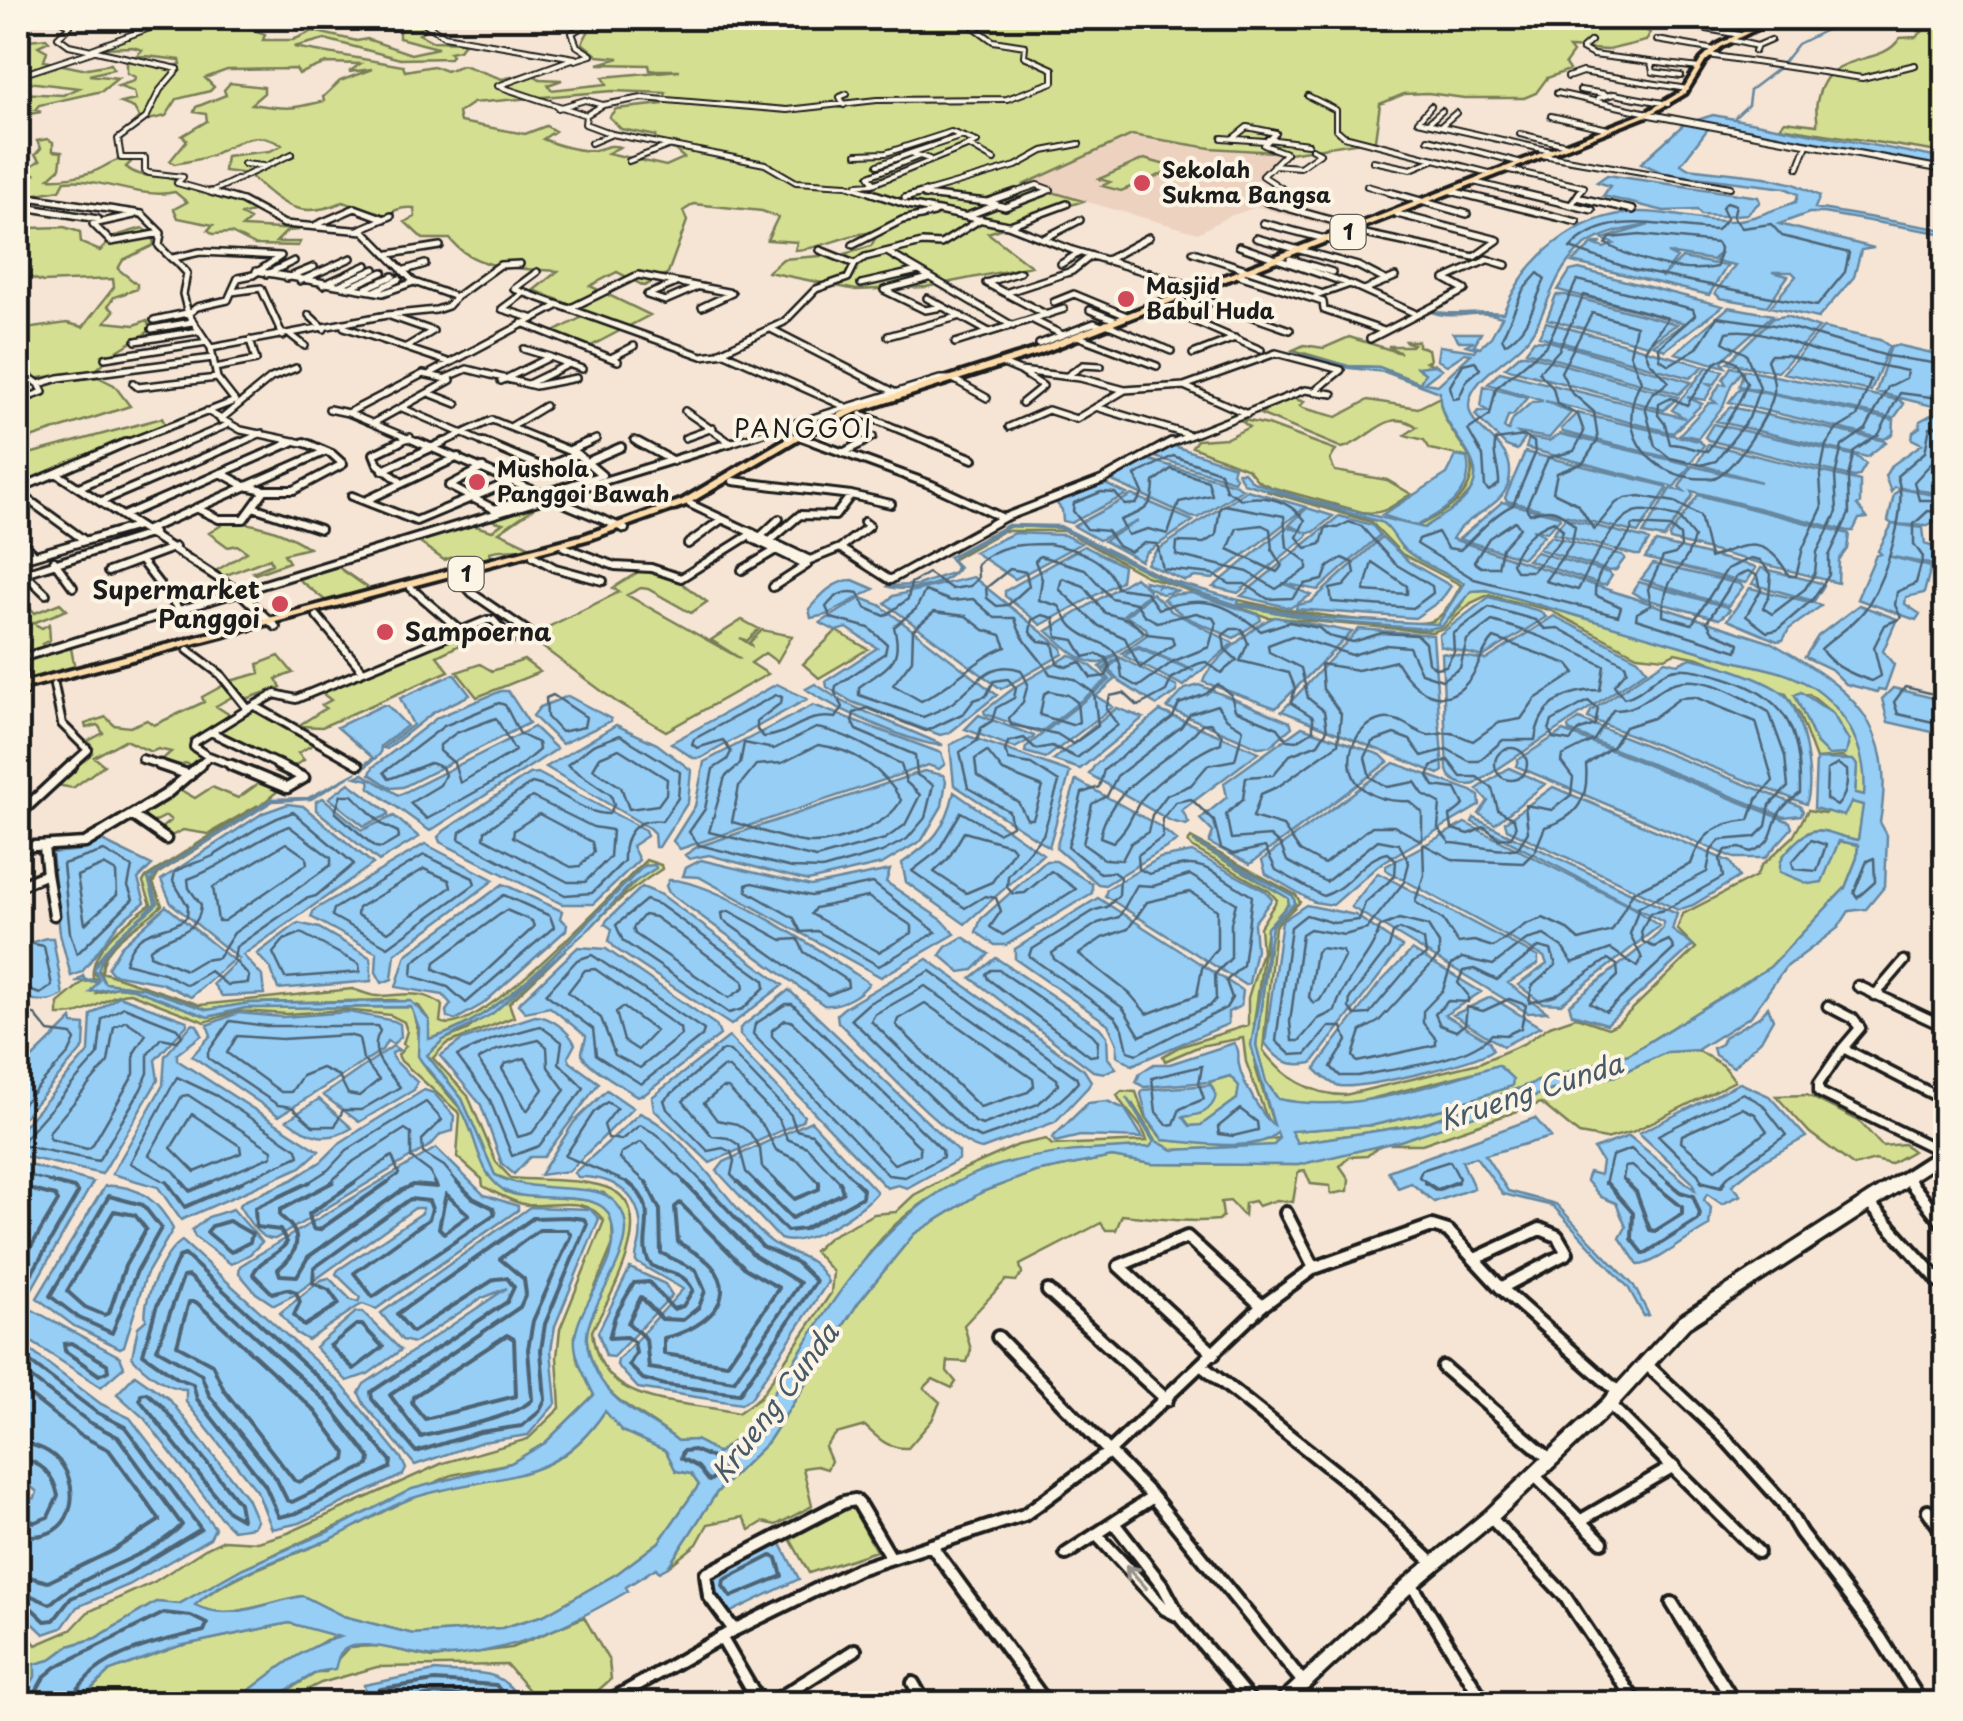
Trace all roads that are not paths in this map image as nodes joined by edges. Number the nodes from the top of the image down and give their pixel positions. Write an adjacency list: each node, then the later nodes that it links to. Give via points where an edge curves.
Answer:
1 (56, 18): 17 (street, via 70,26 59,39)
2 (177, 18): 17 (street)
3 (416, 18): 19 (street, via 444,36)
4 (596, 18): 19 (street, via 572,33 591,55)
5 (976, 18): 35 (street, via 974,27 990,40 1025,46 1024,56 1054,70 1053,82 1013,98)
6 (1694, 18): 9 (street)
7 (1756, 18): 8 (street)
8 (1772, 19): 10 (street); 12 (highway, 1)
9 (1702, 20): 12 (street); 13 (street, via 1690,26)
10 (1803, 25)
11 (1690, 29): 13 (street)
12 (1750, 30): 13 (highway, 1)
13 (1735, 38): 15 (street, via 1756,49); 18 (highway, 1)
14 (1657, 40): 18 (street)
15 (1771, 40)
16 (1591, 41): 20 (street, via 1582,49 1590,54)
17 (92, 50): 23 (street); 88 (street, via 178,69 146,118 116,146 122,159 146,158 149,173 183,176 176,182)
18 (1712, 52): 21 (street, via 1866,78); 22 (highway, 1)
19 (574, 60): 37 (street, via 498,85)
20 (1651, 62): 22 (street); 24 (street, via 1653,72)
21 (1914, 65)
22 (1699, 68): 26 (highway, 1)
23 (19, 75)
24 (1680, 76)
25 (1568, 77): 26 (street, via 1582,72)
26 (1687, 89): 33 (highway, 1)
27 (1580, 90): 30 (street)
28 (1557, 93): 40 (street)
29 (847, 94): 35 (street, via 840,97)
30 (1610, 94): 32 (street); 33 (street)
31 (1308, 96): 71 (street, via 1337,112 1336,129 1344,136)
32 (1598, 98)
33 (1668, 104): 40 (highway, 1)
34 (604, 105): 35 (street, via 648,98 799,110); 37 (street, via 585,100); 41 (street)
35 (844, 105)
36 (1431, 106): 43 (street, via 1418,120)
37 (558, 108): 41 (street)
38 (1442, 111): 43 (street)
39 (1456, 113): 44 (street)
40 (1648, 113): 45 (street); 47 (highway, 1)
41 (586, 115): 48 (street, via 585,124)
42 (1550, 116): 47 (street)
43 (1428, 124): 44 (street)
44 (1441, 126): 65 (street)
45 (1715, 128): 62 (street); 81 (street)
46 (1258, 129): 53 (street, via 1244,128); 55 (street); 56 (street, via 1276,133)
47 (1608, 129): 61 (highway, 1)
48 (612, 134): 58 (street); 63 (street)
49 (1520, 134): 61 (street)
50 (961, 136): 60 (street, via 977,142); 64 (street); 67 (street, via 951,132)
51 (1436, 136): 54 (street)
52 (1222, 138): 53 (street)
53 (1232, 139): 55 (street)
54 (1428, 139): 57 (street); 74 (street)
55 (1243, 140): 56 (street)
56 (1266, 140): 77 (street, via 1264,146 1286,152); 77 (street, via 1320,153 1302,166)
57 (1420, 142)
58 (591, 143)
59 (1079, 144): 90 (street)
60 (968, 145): 69 (street); 70 (street)
61 (1566, 145): 65 (highway, 1)
62 (1807, 145): 79 (street); 81 (street)
63 (668, 146): 72 (street); 85 (street, via 765,164 796,182)
64 (911, 153): 68 (street); 76 (street)
65 (1546, 153): 74 (highway, 1); 87 (street)
66 (292, 154): 78 (street)
67 (857, 154)
68 (920, 156): 69 (street); 84 (street, via 868,178)
69 (929, 159): 84 (street)
70 (994, 160)
71 (1435, 160): 73 (street, via 1410,169); 82 (street)
72 (630, 161)
73 (1373, 161)
74 (1522, 163): 80 (highway, 1)
75 (244, 164): 78 (street)
76 (878, 165)
77 (1273, 165): 117 (street, via 1263,176 1283,189 1266,202)
78 (263, 166): 88 (street)
79 (1798, 168)
80 (1506, 169): 82 (highway, 1); 91 (street, via 1584,187)
81 (1946, 169)
82 (1493, 174): 83 (highway, 1)
83 (1474, 182): 89 (highway, 1); 98 (street)
84 (874, 183): 85 (street)
85 (847, 186): 92 (street)
86 (1367, 186): 94 (street)
87 (1730, 187)
88 (215, 190): 114 (street, via 284,224)
89 (1450, 191): 94 (highway, 1); 106 (street)
90 (905, 198): 92 (street); 93 (street)
91 (1578, 198): 98 (street); 100 (street)
92 (896, 201): 101 (street)
93 (987, 202): 97 (street); 97 (street, via 1035,185 1051,190)
94 (1426, 202): 103 (highway, 1); 104 (street)
95 (18, 204): 102 (street, via 34,198); 108 (street)
96 (1067, 204): 113 (street)
97 (996, 205): 105 (street)
98 (1571, 205): 99 (street); 106 (street)
99 (1592, 210)
100 (1632, 210)
101 (953, 213): 105 (street); 125 (street, via 901,218)
102 (138, 214): 109 (street); 118 (street)
103 (1397, 214): 117 (highway, 1); 119 (street)
104 (1466, 214)
105 (967, 216): 107 (street)
106 (1557, 217): 111 (street)
107 (981, 219): 113 (street); 129 (street, via 937,245)
108 (102, 220): 109 (street); 121 (street, via 94,224 110,241)
109 (122, 220): 121 (street)
110 (1080, 220): 122 (street)
111 (1577, 222)
112 (1263, 223): 124 (street)
113 (1008, 226): 122 (street)
114 (312, 227): 116 (street); 116 (street, via 355,208 388,217)
115 (1493, 229): 119 (street)
116 (358, 230): 133 (street)
117 (1355, 230): 124 (highway, 1); 135 (street)
118 (161, 233): 121 (street); 137 (street, via 158,246)
119 (1487, 235): 135 (street, via 1497,243)
120 (1150, 237): 141 (street)
121 (134, 238)
122 (1045, 238): 131 (street)
123 (1256, 238): 130 (street)
124 (1329, 240): 130 (highway, 1)
125 (853, 244)
126 (440, 246): 133 (street)
127 (1238, 246): 138 (street)
128 (820, 250): 144 (street)
129 (886, 251): 144 (street); 150 (street)
130 (1304, 251): 138 (highway, 1); 165 (street, via 1366,268)
131 (1079, 252): 134 (street); 145 (street)
132 (1193, 252): 151 (street)
133 (390, 254): 153 (street)
134 (1091, 256): 141 (street); 183 (street, via 1072,271)
135 (1478, 256): 139 (street)
136 (351, 258): 164 (street)
137 (172, 259): 152 (street, via 200,252 280,256); 198 (street, via 187,272 181,286)
138 (1283, 259): 151 (highway, 1); 157 (street); 167 (street)
139 (1487, 260): 147 (street); 197 (street, via 1445,279 1465,290)
140 (294, 261): 158 (street)
141 (1105, 261): 174 (street)
142 (425, 264): 153 (street)
143 (520, 264): 186 (street, via 500,265)
144 (855, 264): 161 (street)
145 (1061, 264)
146 (366, 265): 170 (street)
147 (1506, 265)
148 (314, 266): 160 (street)
149 (374, 269): 171 (street)
150 (918, 270): 162 (street); 169 (street)
151 (1252, 270): 159 (highway, 1); 182 (street)
152 (256, 271): 158 (street); 179 (street, via 239,277)
153 (402, 271): 166 (street)
154 (383, 272): 172 (street)
155 (537, 272): 180 (street, via 514,288)
156 (1020, 272): 183 (street, via 986,283)
157 (1332, 272)
158 (267, 274): 160 (street)
159 (1239, 275): 174 (highway, 1); 188 (street)
160 (287, 278): 164 (street)
161 (848, 278): 169 (street); 214 (street, via 816,288)
162 (930, 278): 176 (street); 211 (street)
163 (1395, 278): 165 (street)
164 (300, 281): 170 (street)
165 (1386, 281): 177 (street)
166 (414, 282): 178 (street, via 389,293); 186 (street)
167 (1346, 283): 177 (street); 182 (street)
168 (674, 284): 173 (street); 185 (street); 194 (street, via 638,275)
169 (861, 284): 176 (street)
170 (323, 285): 171 (street)
171 (335, 286): 172 (street)
172 (348, 288): 175 (street)
173 (696, 288): 185 (street, via 665,302); 192 (street, via 732,294)
174 (1203, 288): 184 (highway, 1)
175 (362, 290): 178 (street); 178 (street, via 396,277)
176 (884, 290): 193 (street, via 925,310)
177 (1364, 290): 197 (street)
178 (375, 291)
179 (232, 292): 198 (street, via 228,300); 220 (street, via 261,288)
180 (525, 292): 190 (street); 204 (street, via 502,309)
181 (640, 292): 185 (street)
182 (1320, 293): 188 (street)
183 (1005, 294): 200 (street)
184 (1188, 294): 191 (highway, 1); 215 (street)
185 (647, 295)
186 (456, 297): 199 (street, via 436,310)
187 (927, 298): 193 (street)
188 (1312, 298): 217 (street, via 1326,304 1324,310)
189 (1054, 302): 203 (street, via 1074,294)
190 (560, 305): 194 (street); 204 (street)
191 (1158, 305): 203 (highway, 1); 223 (street)
192 (702, 307)
193 (943, 307): 202 (street)
194 (571, 308): 238 (street, via 702,356)
195 (1064, 309): 200 (street)
196 (1090, 310): 209 (street)
197 (1414, 313): 217 (street)
198 (187, 314): 205 (street); 207 (street)
199 (387, 315): 210 (street); 233 (street, via 433,331)
200 (1047, 315): 206 (street)
201 (309, 316): 213 (street)
202 (960, 316): 218 (street); 221 (street)
203 (1126, 316): 209 (highway, 1)
204 (532, 319): 208 (street)
205 (154, 320)
206 (1033, 320): 211 (street); 222 (street)
207 (192, 322): 212 (street); 216 (street)
208 (522, 323): 234 (street, via 614,359); 243 (street)
209 (1108, 323): 222 (highway, 1); 222 (street, via 1094,322); 237 (street)
210 (340, 326): 213 (street); 233 (street)
211 (1013, 326): 218 (street)
212 (152, 329)
213 (325, 329): 219 (street)
214 (771, 329): 238 (street); 268 (street)
215 (1290, 330)
216 (199, 331): 226 (street); 231 (street)
217 (1384, 332): 225 (street)
218 (990, 333): 229 (street)
219 (292, 335): 220 (street); 232 (street)
220 (283, 336): 227 (street)
221 (888, 336)
222 (1070, 337): 230 (street); 245 (highway, 1); 247 (street)
223 (1235, 338): 228 (street); 239 (street)
224 (1254, 338): 228 (street)
225 (1370, 339)
226 (136, 340)
227 (250, 340): 231 (street); 248 (street, via 256,360)
228 (1245, 342): 236 (street)
229 (955, 343)
230 (1039, 344)
231 (209, 345): 241 (street); 242 (street)
232 (306, 346)
233 (408, 346): 243 (street)
234 (634, 346)
235 (524, 349): 240 (street)
236 (1261, 350)
237 (1171, 351)
238 (720, 352): 277 (street)
239 (1193, 354)
240 (550, 357): 244 (street); 259 (street)
241 (105, 358)
242 (213, 358): 248 (street); 261 (street, via 98,370)
243 (448, 362): 253 (street)
244 (569, 364): 250 (street); 262 (street)
245 (1003, 364): 252 (street); 258 (highway, 1)
246 (1101, 366): 254 (street, via 1083,365)
247 (1156, 366)
248 (215, 368): 255 (street)
249 (296, 368): 271 (street)
250 (582, 368)
251 (18, 369): 261 (street)
252 (1020, 372): 254 (street); 272 (street, via 1044,386)
253 (431, 373): 256 (street); 281 (street)
254 (1066, 376): 264 (street)
255 (217, 378): 260 (street, via 138,387); 271 (street)
256 (446, 378): 259 (street, via 467,369); 266 (street, via 451,380)
257 (576, 378): 262 (street, via 555,388)
258 (953, 380): 268 (highway, 1); 269 (street)
259 (502, 381): 262 (street)
260 (132, 382)
261 (40, 384): 270 (street, via 43,392)
262 (527, 384)
263 (1184, 386): 264 (street); 265 (street, via 1279,353 1342,370); 283 (street)
264 (1125, 390): 275 (street)
265 (1316, 391): 267 (street); 283 (street)
266 (429, 394): 273 (street); 276 (street)
267 (1332, 394)
268 (894, 396): 277 (street); 282 (highway, 1); 295 (highway, 1)
269 (987, 398)
270 (18, 401)
271 (238, 401): 278 (street); 285 (street)
272 (1022, 402)
273 (458, 404)
274 (546, 406): 286 (street)
275 (1096, 407): 288 (street, via 1074,419 1048,410); 291 (street)
276 (402, 408): 284 (street); 289 (street)
277 (848, 408): 299 (street)
278 (206, 410): 285 (street); 314 (street)
279 (329, 410): 281 (street)
280 (685, 411): 287 (street)
281 (348, 413): 284 (street)
282 (861, 414): 295 (highway, 1); 307 (street)
283 (1247, 414): 291 (street)
284 (376, 422): 293 (street)
285 (224, 423): 290 (street); 319 (street)
286 (512, 426): 289 (street, via 492,420); 303 (street)
287 (713, 428): 294 (street); 299 (street)
288 (1009, 428)
289 (464, 432): 300 (street); 311 (street)
290 (262, 433): 298 (street); 328 (street)
291 (1188, 435): 336 (street, via 1102,480)
292 (873, 436): 304 (street)
293 (410, 437): 300 (street); 312 (street, via 376,452)
294 (685, 438)
295 (800, 438): 304 (street); 306 (highway, 1)
296 (596, 439): 303 (street)
297 (634, 440): 309 (street)
298 (295, 441): 302 (street); 313 (street)
299 (731, 443): 309 (street)
300 (434, 446): 305 (street); 312 (street)
301 (620, 446): 308 (street)
302 (324, 452): 318 (street); 321 (street, via 342,466 290,490)
303 (573, 452): 308 (street); 311 (street)
304 (843, 453): 336 (street)
305 (458, 458): 310 (street); 317 (street)
306 (764, 459): 315 (highway, 1); 320 (highway, 1)
307 (973, 459)
308 (589, 461): 325 (street, via 600,477)
309 (674, 461): 327 (street)
310 (483, 468): 316 (street); 326 (street, via 449,486)
311 (547, 468): 316 (street)
312 (383, 470): 317 (street)
313 (221, 473): 318 (street); 334 (street)
314 (56, 474): 319 (street); 322 (street)
315 (733, 481): 320 (highway, 1); 323 (street)
316 (515, 482): 325 (street); 326 (street)
317 (402, 483): 329 (street)
318 (245, 486): 321 (street); 333 (street)
319 (79, 487): 328 (street)
320 (715, 489): 330 (highway, 1); 340 (highway, 1)
321 (265, 490): 332 (street)
322 (18, 491): 345 (street)
323 (851, 495): 331 (street); 346 (street, via 835,516 800,515)
324 (352, 496): 329 (street)
325 (540, 496): 326 (street, via 494,509); 327 (street)
326 (472, 497): 329 (street, via 416,522)
327 (549, 500): 340 (street); 366 (street)
328 (102, 501): 334 (street)
329 (364, 501)
330 (690, 504): 337 (street); 340 (highway, 1)
331 (891, 504)
332 (252, 507): 333 (street, via 242,519 219,519); 341 (street)
333 (196, 508): 342 (street)
334 (125, 515): 339 (street)
335 (779, 518): 343 (street)
336 (1003, 518): 350 (street, via 890,580)
337 (721, 521): 343 (street); 347 (street)
338 (864, 522): 350 (street, via 869,526)
339 (137, 526): 342 (street); 345 (street)
340 (622, 528): 349 (highway, 1); 370 (highway, 1)
341 (320, 529)
342 (150, 532): 348 (street); 355 (street)
343 (754, 536): 346 (street); 349 (street, via 681,578 616,566); 351 (street)
344 (18, 539): 352 (street)
345 (84, 540): 352 (street)
346 (770, 541): 356 (street)
347 (688, 544)
348 (175, 547): 357 (street); 366 (street)
349 (564, 547): 353 (highway, 1)
350 (840, 548): 356 (street)
351 (776, 550): 356 (street); 358 (street)
352 (34, 554): 354 (street)
353 (533, 556): 361 (highway, 1); 362 (street)
354 (18, 560)
355 (54, 561): 360 (street); 363 (street)
356 (803, 561): 364 (street, via 807,566)
357 (142, 562): 359 (street); 368 (street)
358 (742, 570)
359 (108, 572)
360 (21, 574): 367 (street)
361 (457, 576): 365 (highway, 1); 371 (street, via 529,632 511,639 491,620)
362 (603, 581)
363 (73, 586)
364 (773, 587)
365 (411, 588): 369 (highway, 1); 371 (street)
366 (241, 593): 368 (street); 370 (street)
367 (46, 594)
368 (180, 611): 373 (street)
369 (318, 616): 370 (highway, 1); 374 (street)
370 (274, 625): 372 (highway, 1); 376 (highway, 1)
371 (459, 628): 374 (street)
372 (188, 650): 375 (highway, 1); 377 (street)
373 (20, 659): 376 (street)
374 (363, 670): 377 (street, via 296,699 280,693)
375 (54, 685): 376 (highway, 1); 383 (street, via 62,724 88,749)
376 (21, 690)
377 (252, 708): 378 (street); 381 (street)
378 (211, 732): 379 (street, via 194,745); 379 (street, via 304,778 287,788)
379 (209, 756): 382 (street)
380 (142, 759): 382 (street)
381 (359, 765)
382 (190, 775): 384 (street)
383 (18, 815)
384 (134, 816): 385 (street); 386 (street, via 85,843)
385 (166, 839)
386 (44, 847): 387 (street); 388 (street)
387 (18, 848)
388 (47, 874): 389 (street); 390 (street)
389 (18, 886)
390 (54, 916)
391 (1904, 961): 393 (street)
392 (1858, 986): 393 (street)
393 (1875, 994): 395 (street)
394 (1828, 1006): 396 (street, via 1860,1028)
395 (1946, 1027)
396 (1843, 1048): 397 (street); 398 (street, via 1819,1092)
397 (1946, 1101)
398 (1945, 1153): 399 (street)
399 (1906, 1178): 400 (street); 402 (street)
400 (1868, 1202): 405 (street); 411 (street, via 1692,1316)
401 (1286, 1212): 404 (street)
402 (1946, 1227)
403 (1474, 1259): 404 (street, via 1448,1231 1432,1226); 406 (street); 406 (street, via 1540,1229 1565,1245 1567,1253)
404 (1314, 1268): 408 (street)
405 (1939, 1281)
406 (1502, 1288): 414 (street)
407 (1048, 1291): 415 (street)
408 (1262, 1306): 410 (street); 410 (street, via 1188,1238 1119,1266)
409 (998, 1337): 416 (street)
410 (1214, 1354): 412 (street)
411 (1645, 1363): 414 (street); 451 (street, via 1783,1503)
412 (1202, 1366): 415 (street); 432 (street, via 1350,1483)
413 (1443, 1367): 417 (street)
414 (1614, 1398): 417 (street); 418 (street)
415 (1167, 1400): 416 (street)
416 (1109, 1452): 420 (street); 428 (street, via 1024,1516)
417 (1550, 1459): 419 (street)
418 (1674, 1466): 423 (street); 429 (street)
419 (1534, 1474): 422 (street); 423 (street)
420 (1153, 1497): 424 (street); 439 (street)
421 (1928, 1511): 426 (street)
422 (1490, 1517): 432 (street); 449 (street, via 1564,1595)
423 (1583, 1519): 427 (street)
424 (1114, 1522): 425 (street); 435 (street)
425 (1096, 1534): 430 (street); 435 (street, one-way to 425)
426 (1946, 1537)
427 (1602, 1542)
428 (931, 1544): 431 (street); 445 (street)
429 (1758, 1552)
430 (1066, 1554)
431 (891, 1558): 436 (street); 436 (street, via 859,1504 844,1502 706,1574 708,1594)
432 (1434, 1564): 433 (street)
433 (1411, 1583): 439 (street); 448 (street)
434 (1672, 1603): 450 (street)
435 (1179, 1616): 446 (street)
436 (734, 1630): 437 (street)
437 (721, 1637): 441 (street); 442 (street)
438 (855, 1650): 443 (street)
439 (1303, 1682): 447 (street)
440 (913, 1683): 444 (street)
441 (604, 1704)
442 (760, 1704)
443 (770, 1704)
444 (925, 1704)
445 (1047, 1704)
446 (1253, 1704)
447 (1282, 1704)
448 (1485, 1704)
449 (1638, 1704)
450 (1735, 1704)
451 (1922, 1704)

